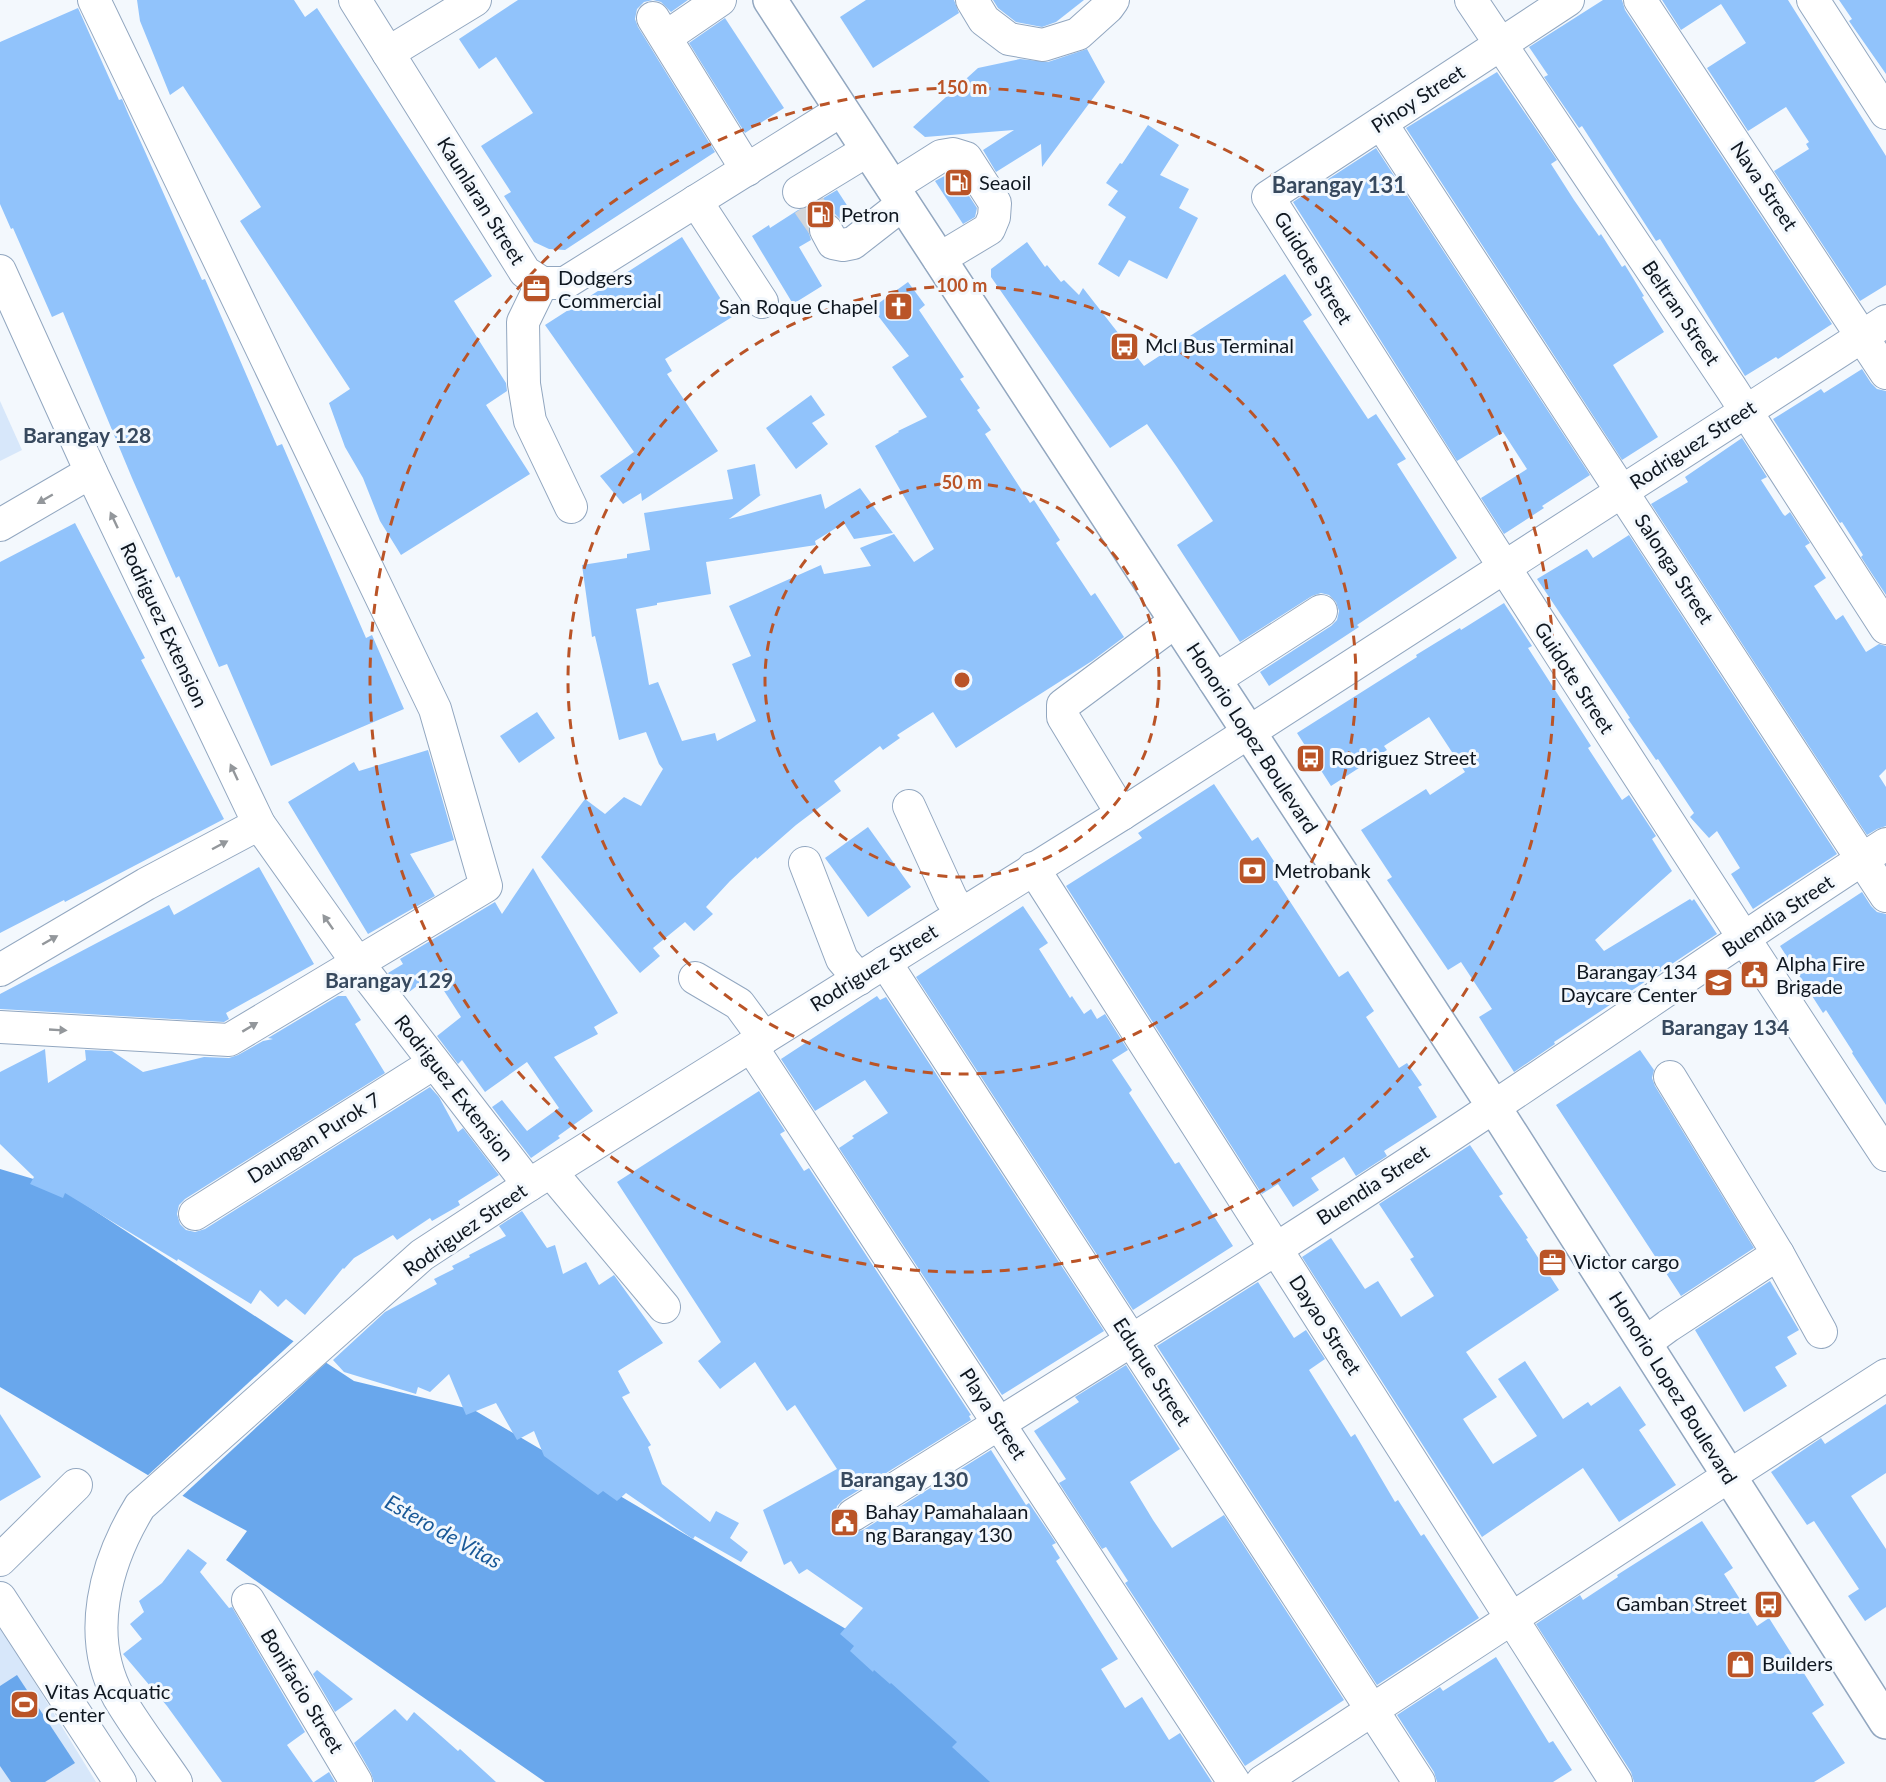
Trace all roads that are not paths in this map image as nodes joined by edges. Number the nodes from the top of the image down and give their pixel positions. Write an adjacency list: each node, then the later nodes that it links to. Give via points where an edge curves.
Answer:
1 (94, 0): 50 (street, via 435,709 486,886)
2 (355, 0): 13 (street, Kaunlaran Street)
3 (474, 0): 13 (street)
4 (720, 0): 18 (street, via 659,27)
5 (770, 0): 14 (main road, Honorio Lopez Boulevard)
6 (972, 0): 7 (street, via 984,20 1009,39 1043,45 1078,34)
7 (1113, 0)
8 (1471, 0): 12 (street, Beltran Street)
9 (1568, 0): 12 (street, Pinoy Street)
10 (1640, 0): 27 (street, Nava Street)
11 (1813, 0): 15 (street)
12 (1501, 44): 16 (street, Pinoy Street); 29 (street, Beltran Street)
13 (388, 53): 25 (street, Kaunlaran Street, via 525,272)
14 (842, 110): 17 (main road, Honorio Lopez Boulevard); 18 (street, Kaunlaran Street)
15 (1886, 113)
16 (1381, 123): 20 (street, Pinoy Street); 31 (street, Salonga Street)
17 (868, 150): 18 (street, via 803,198); 19 (main road, Honorio Lopez Boulevard)
18 (759, 162): 21 (street, Kaunlaran Street)
19 (898, 196): 22 (street, via 853,243 833,243); 23 (main road, Honorio Lopez Boulevard); 23 (street, via 941,156 966,158 995,203 994,217 989,230)
20 (1268, 197): 34 (street, Guidote Street)
21 (696, 201): 25 (street, Kaunlaran Street, via 565,283); 26 (street)
22 (826, 230)
23 (939, 259): 36 (main road, Honorio Lopez Boulevard)
24 (0, 271): 30 (street, Rodriguez Extension)
25 (542, 283): 32 (street, via 523,322 524,384 530,421)
26 (762, 302)
27 (1874, 329): 28 (street, Nava Street); 29 (street, Rodriguez Street)
28 (1886, 373)
29 (1745, 411): 31 (street, Rodriguez Street); 37 (street, Beltran Street)
30 (91, 472): 33 (street, one-way to 33); 42 (street, Rodriguez Extension, one-way to 30)
31 (1623, 490): 34 (street, Rodriguez Street); 43 (street, Salonga Street)
32 (571, 507)
33 (0, 525)
34 (1503, 567): 39 (street, Rodriguez Street); 48 (street, Guidote Street)
35 (1321, 611): 38 (street)
36 (1176, 621): 38 (main road, Honorio Lopez Boulevard); 41 (street, via 1063,705 1063,717)
37 (1886, 628)
38 (1214, 680): 39 (main road, Honorio Lopez Boulevard)
39 (1248, 732): 41 (street, Rodriguez Street); 58 (main road, Honorio Lopez Boulevard)
40 (909, 806): 47 (street)
41 (1122, 814): 45 (street, Rodriguez Street)
42 (259, 824): 50 (street, Rodriguez Extension, one-way to 42); 51 (street, one-way to 42, via 146,884)
43 (1874, 852): 46 (street, Salonga Street); 48 (street, Buendia Street)
44 (805, 863): 53 (street, via 842,959)
45 (1033, 868): 47 (street, Rodriguez Street); 62 (street, Dayao Street)
46 (1886, 896)
47 (961, 913): 49 (street, Rodriguez Street)
48 (1743, 938): 58 (street, Buendia Street); 59 (street, Guidote Street)
49 (885, 962): 53 (street, Rodriguez Street); 66 (street, Eduque Street)
50 (360, 966): 54 (street, one-way to 50, via 229,1040); 56 (street, Rodriguez Extension)
51 (0, 970)
52 (695, 978): 55 (street, Playa Street, via 739,1004)
53 (859, 979): 55 (street, Rodriguez Street)
54 (0, 1027)
55 (758, 1042): 60 (street, Rodriguez Street); 69 (street, Playa Street)
56 (434, 1063): 60 (street, Rodriguez Extension); 61 (street, Daungan Purok 7)
57 (1670, 1077): 63 (street)
58 (1494, 1107): 62 (street, Buendia Street); 67 (main road, Honorio Lopez Boulevard)
59 (1886, 1155)
60 (540, 1179): 64 (street, Rodriguez Extension); 80 (street, Rodriguez Street, via 422,1255 140,1506 114,1555 107,1582 102,1609 103,1653 118,1696)
61 (195, 1214)
62 (1276, 1248): 66 (street, Buendia Street); 76 (street, Dayao Street)
63 (1778, 1254): 65 (street); 67 (street)
64 (664, 1307)
65 (1821, 1332)
66 (1131, 1340): 69 (street, Buendia Street); 77 (street, Eduque Street)
67 (1645, 1343): 70 (main road, Honorio Lopez Boulevard)
68 (1886, 1375): 70 (street)
69 (998, 1424): 72 (street, Buendia Street); 82 (street, Playa Street)
70 (1729, 1476): 76 (street); 78 (main road, Honorio Lopez Boulevard)
71 (76, 1485): 73 (street)
72 (853, 1515)
73 (0, 1560)
74 (0, 1598): 79 (street)
75 (248, 1600): 81 (street, Bonifacio Street)
76 (1512, 1618): 77 (street); 85 (street, Dayao Street)
77 (1372, 1710): 83 (street); 84 (street, Eduque Street)
78 (1886, 1722)
79 (120, 1782)
80 (176, 1782)
81 (356, 1782)
82 (1234, 1782)
83 (1262, 1782)
84 (1419, 1782)
85 (1616, 1782)

